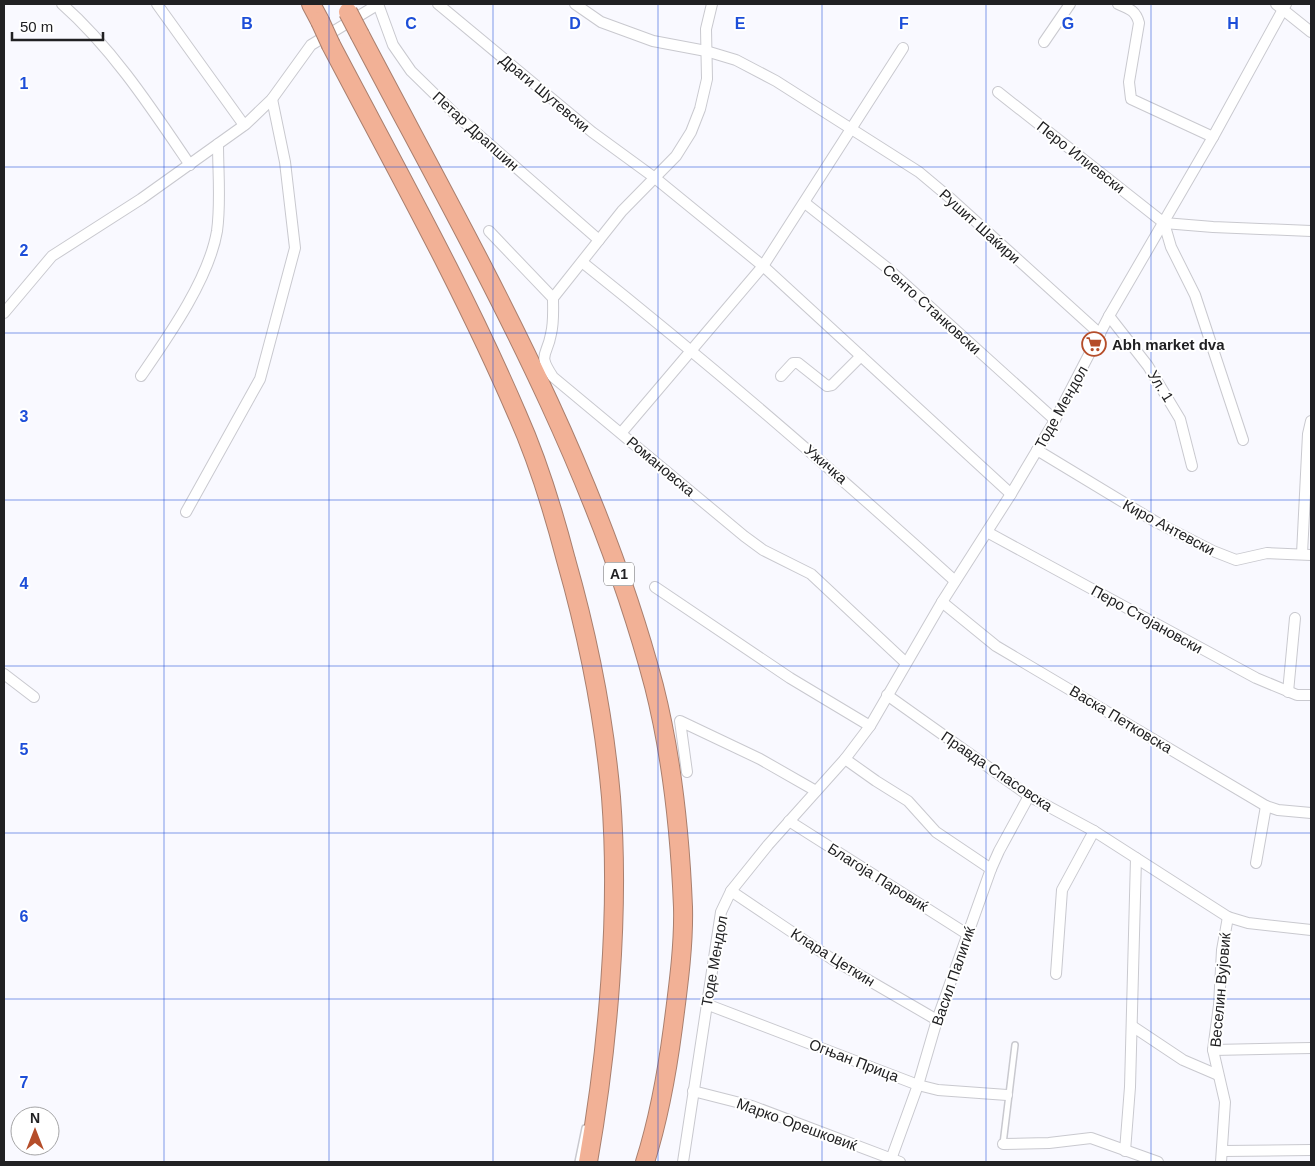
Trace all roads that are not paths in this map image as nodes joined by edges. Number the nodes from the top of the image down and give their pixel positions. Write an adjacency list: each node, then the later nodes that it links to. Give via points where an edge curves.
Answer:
1 (62, 4): 22 (street, via 82,22 142,96)
2 (157, 4): 18 (street)
3 (311, 4): 76 (highway, bridge, via 466,303 518,416 552,506 579,604 598,697 611,799 614,894)
4 (378, 4): 17 (street, via 312,45); 28 (street, Петар Драпшин, via 393,45 412,71 456,115)
5 (438, 4): 23 (street, Драги Шутевски, via 592,132)
6 (575, 4): 15 (street, Рушит Шаќири, via 601,22 653,41)
7 (712, 4): 15 (street, via 706,29)
8 (1070, 4): 13 (street)
9 (1118, 4): 20 (street, via 1137,14 1140,23 1129,82 1131,99)
10 (1282, 5): 12 (street); 20 (street, Тоде Мендол)
11 (346, 8): 96 (highway, A1, bridge, via 557,418 596,506 654,688 675,806 683,910 666,1077)
12 (1311, 32)
13 (1044, 42)
14 (902, 48): 19 (street)
15 (706, 51): 19 (street, Рушит Шаќири, via 736,60 776,81); 23 (street, via 707,79 700,110 676,156)
16 (998, 92): 25 (street, Перо Илиевски)
17 (272, 99): 18 (street); 46 (street, via 285,162 295,248 260,379)
18 (244, 125): 21 (street)
19 (851, 129): 24 (street); 34 (street, Рушит Шаќири, via 919,172)
20 (1213, 137): 25 (street, Тоде Мендол)
21 (218, 144): 22 (street); 37 (street, via 217,232 210,256 179,321)
22 (190, 165): 32 (street, via 52,256)
23 (655, 178): 28 (street); 30 (street, Драги Шутевски)
24 (805, 203): 30 (street); 39 (street, Сенто Станковски, via 886,267)
25 (1164, 223): 27 (street); 33 (street, Тоде Мендол); 42 (street, via 1171,247 1199,304)
26 (489, 231): 31 (street)
27 (1311, 231)
28 (599, 240): 29 (street)
29 (582, 262): 31 (street); 35 (street, Ужичка)
30 (763, 266): 35 (street); 36 (street, Драги Шутевски)
31 (554, 298): 41 (street, Романовска, via 551,334 543,353 545,365 553,377)
32 (4, 313)
33 (1110, 316): 34 (street, Тоде Мендол); 44 (street, Ул. 1, via 1148,366 1180,419)
34 (1100, 334): 39 (street, Тоде Мендол)
35 (693, 350): 41 (street); 49 (street, Ужичка)
36 (861, 356): 38 (street, via 832,385 827,386 798,363); 45 (street, Драги Шутевски)
37 (141, 376)
38 (781, 376)
39 (1055, 420): 43 (street, Тоде Мендол)
40 (1311, 421): 48 (street, via 1308,434)
41 (622, 432): 53 (street, Романовска, via 744,536 763,550 811,574)
42 (1243, 440)
43 (1037, 450): 45 (street, Тоде Мендол); 48 (street, Киро Антевски, via 1156,522 1221,554 1240,561 1267,553)
44 (1192, 466)
45 (1011, 494): 47 (street, Тоде Мендол)
46 (186, 512)
47 (987, 532): 49 (street, Тоде Мендол); 55 (street, Перо Стојановски, via 1256,678)
48 (1306, 554)
49 (955, 581): 51 (street, Тоде Мендол)
50 (655, 587): 59 (street, via 790,678)
51 (942, 602): 53 (street, Тоде Мендол); 64 (street, Васка Петковска, via 996,646)
52 (1295, 618): 55 (street)
53 (906, 663): 56 (street, Тоде Мендол)
54 (4, 674): 58 (street)
55 (1288, 692): 57 (street, Перо Стојановски)
56 (887, 695): 59 (street, Тоде Мендол); 63 (street, Правда Спасовска)
57 (1311, 695)
58 (34, 697)
59 (870, 726): 60 (street, Тоде Мендол)
60 (845, 759): 62 (street, Тоде Мендол); 70 (street, via 908,801 936,832)
61 (687, 772): 62 (street, via 680,721 760,759)
62 (816, 791): 66 (street, Тоде Мендол)
63 (1029, 796): 67 (street, Правда Спасовска); 70 (street, Васил Палигиќ)
64 (1266, 806): 65 (street, Васка Петковска); 69 (street)
65 (1311, 813)
66 (789, 821): 71 (street, Тоде Мендол); 74 (street, Благоја Паровиќ)
67 (1094, 831): 68 (street, Правда Спасовска); 75 (street, via 1062,890)
68 (1136, 858): 72 (street, Правда Спасовска); 79 (street)
69 (1256, 863)
70 (991, 869): 74 (street, Васил Палигиќ)
71 (731, 891): 77 (street, Тоде Мендол, via 721,912); 78 (street, Клара Цеткин, via 832,960)
72 (1228, 917): 73 (street, Правда Спасовска, via 1248,923); 82 (street, Веселин Вујовиќ)
73 (1311, 930)
74 (968, 934): 78 (street, Васил Палигиќ)
75 (1056, 974)
76 (608, 1002): 83 (lane); 95 (highway)
77 (706, 1004): 85 (street, Огњан Прица); 86 (street, Тоде Мендол)
78 (937, 1020): 85 (street, Васил Палигиќ)
79 (1132, 1026): 84 (street, via 1183,1060); 91 (street)
80 (1014, 1045): 87 (lane)
81 (1311, 1048): 82 (street)
82 (1213, 1050): 84 (street, Веселин Вујовиќ)
83 (596, 1063)
84 (1218, 1075): 92 (street, Веселин Вујовиќ, via 1224,1096)
85 (918, 1085): 87 (street, Огњан Прица); 93 (street, Васил Палигиќ)
86 (693, 1091): 93 (street, Марко Орешковиќ, via 752,1106); 97 (street, Тоде Мендол)
87 (1007, 1095): 89 (lane)
88 (586, 1118): 94 (lane)
89 (1003, 1144): 91 (street, via 1091,1138)
90 (1311, 1150): 92 (street)
91 (1125, 1151): 98 (street)
92 (1224, 1151): 99 (street, Веселин Вујовиќ)
93 (894, 1161)
94 (578, 1162)
95 (588, 1162)
96 (646, 1162)
97 (683, 1162)
98 (1158, 1162)
99 (1221, 1162)

